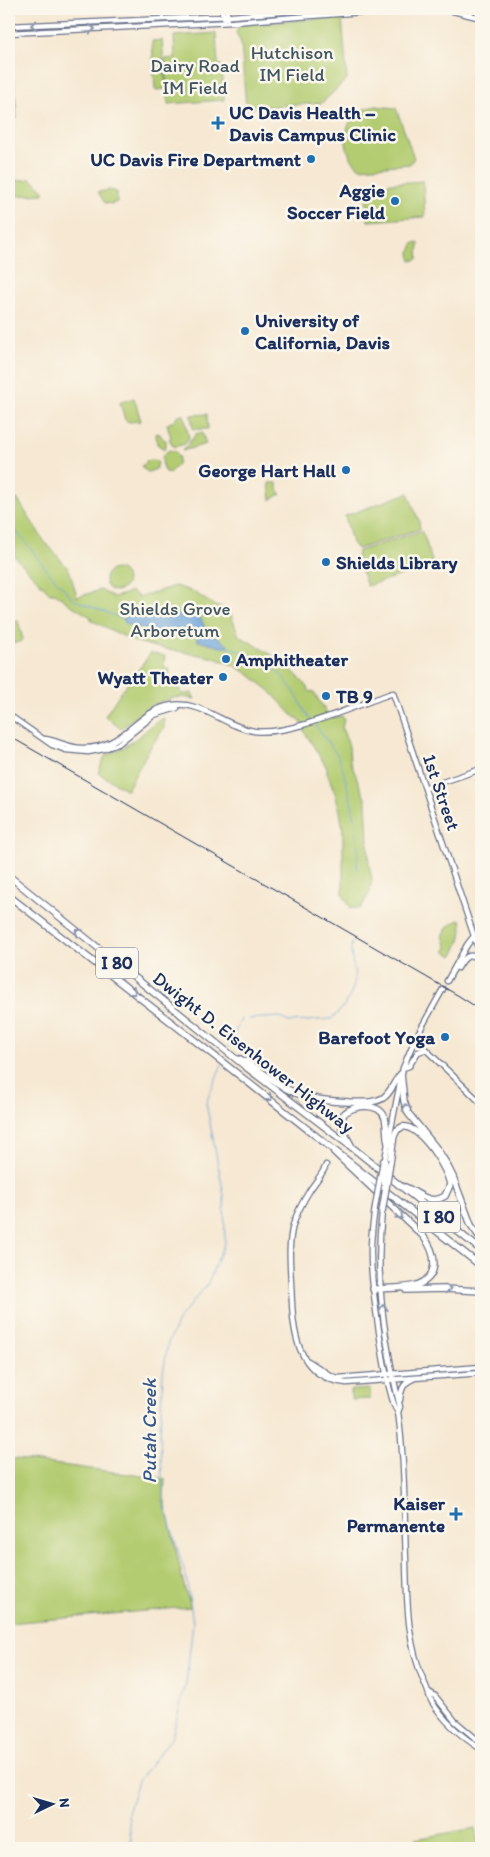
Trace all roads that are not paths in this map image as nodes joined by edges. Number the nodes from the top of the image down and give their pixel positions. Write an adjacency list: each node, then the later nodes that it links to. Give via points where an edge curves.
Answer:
1 (221, 9): 8 (street)
2 (226, 9): 8 (street)
3 (318, 9): 8 (street)
4 (402, 9): 10 (street)
5 (445, 9): 9 (street)
6 (475, 9): 7 (street)
7 (481, 11)
8 (225, 16): 10 (street); 11 (street, one-way to 11)
9 (481, 18)
10 (226, 22): 12 (street, one-way to 10)
11 (9, 26)
12 (9, 33)
13 (9, 715): 15 (street, 1st Street, via 46,739 75,748 98,747 122,736 158,709 177,705 196,707 238,727 255,731 280,730 393,693)
14 (481, 769): 15 (street)
15 (424, 788): 18 (street, 1st Street)
16 (9, 876): 25 (highway, Dwight D. Eisenhower Highway / I 80, one-way to 16)
17 (9, 896): 29 (highway, Dwight D. Eisenhower Highway / I 80, one-way to 29)
18 (474, 936): 19 (street, 1st Street); 20 (street)
19 (481, 958): 20 (street, via 468,956)
20 (452, 974): 21 (street)
21 (447, 981)
22 (442, 989): 23 (street)
23 (415, 1039): 24 (street); 26 (street)
24 (424, 1050): 26 (street, via 418,1052); 27 (street)
25 (236, 1057): 26 (highway, via 281,1086 301,1096 323,1101 378,1100 391,1089); 30 (highway, Dwight D. Eisenhower Highway / I 80)
26 (402, 1071): 28 (street); 35 (highway, one-way to 26, via 471,1225 446,1163 408,1113)
27 (481, 1103)
28 (388, 1142): 30 (highway, via 382,1112 374,1108 352,1108 343,1115 341,1122 344,1134); 31 (street)
29 (328, 1145): 37 (highway, Dwight D. Eisenhower Highway / I 80); 39 (highway, one-way to 39, via 340,1160 423,1236 432,1249 434,1265 423,1281)
30 (354, 1149): 33 (highway, Dwight D. Eisenhower Highway / I 80)
31 (387, 1161): 33 (highway, via 395,1133 399,1128 408,1126 433,1150 448,1175 450,1185 445,1196 433,1200); 34 (highway, bridge); 38 (street, bridge, via 383,1161 371,1243)
32 (326, 1164): 43 (street, via 300,1206 290,1244 296,1340 309,1365 337,1382 354,1383)
33 (396, 1183): 36 (highway, Dwight D. Eisenhower Highway / I 80)
34 (382, 1212): 39 (street, via 379,1239)
35 (481, 1239)
36 (481, 1250)
37 (481, 1266)
38 (374, 1290): 39 (highway); 43 (street)
39 (381, 1290): 40 (highway, one-way to 40); 43 (street, one-way to 39)
40 (481, 1291)
41 (481, 1367): 43 (street)
42 (481, 1373): 44 (street)
43 (390, 1377): 44 (street); 45 (street, via 395,1408)
44 (421, 1377): 45 (street, via 404,1385)
45 (399, 1409): 46 (street, via 408,1629 416,1662)
46 (429, 1692): 47 (street, via 463,1730); 48 (street, via 430,1700 444,1718)
47 (481, 1743)
48 (481, 1749)

